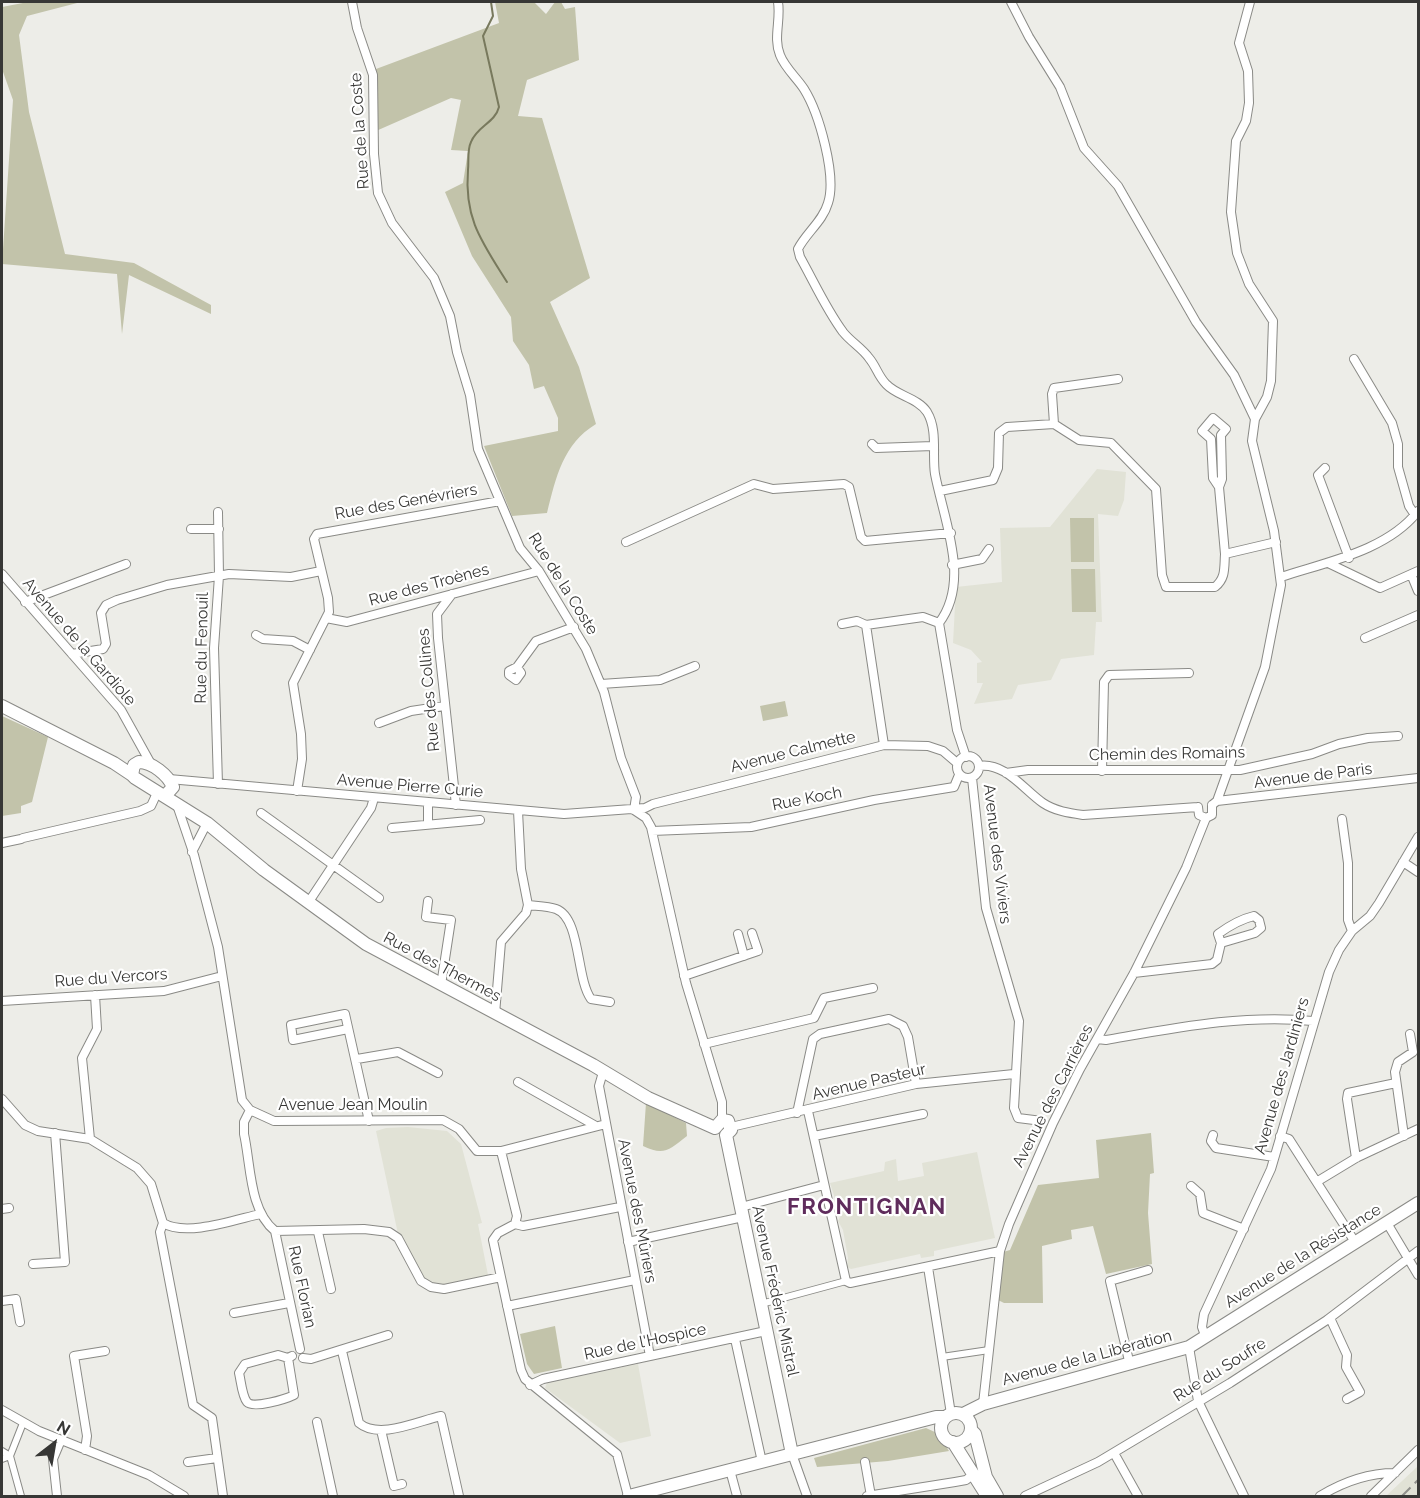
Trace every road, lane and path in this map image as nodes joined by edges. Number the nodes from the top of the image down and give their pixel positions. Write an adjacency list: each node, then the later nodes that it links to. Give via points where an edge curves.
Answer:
1 (352, 2): 14 (street, Rue de la Coste, via 373,75 378,193 392,223 434,279 450,316 456,352 470,395 478,449)
2 (778, 2): 10 (street, via 776,41 780,57 811,101 827,154 829,203 801,243 800,257 845,335 870,358 879,376 894,391 924,408 932,423)
3 (1011, 2): 7 (street, via 1060,87 1084,148 1118,186 1196,322 1234,375)
4 (1250, 2): 7 (street, via 1239,43 1248,71 1249,103 1236,141 1231,212 1237,253 1249,285 1273,321 1271,381)
5 (1354, 359): 16 (street, via 1392,423 1398,444 1398,467 1409,506)
6 (1118, 379): 8 (street, via 1054,388)
7 (1255, 419): 21 (street, via 1252,441)
8 (1054, 424): 13 (street, via 1007,427 999,433 1000,449 993,480); 23 (street, via 1079,440 1111,443 1156,489 1166,587 1215,587 1222,580)
9 (872, 444): 10 (street, via 876,448)
10 (933, 446): 13 (street)
11 (1325, 468): 24 (street, via 1318,475)
12 (1220, 487): 12 (street, via 1221,435 1226,429 1213,418 1202,431 1211,439 1213,478); 23 (street)
13 (939, 491): 19 (street)
14 (500, 501): 28 (street, Rue de la Coste, via 520,548); 29 (street, Rue des Genévriers, via 317,534 314,539)
15 (218, 512): 18 (street, Rue du Fenouil)
16 (1417, 513): 24 (street)
17 (191, 529): 18 (street)
18 (219, 529): 32 (street, Rue du Fenouil)
19 (951, 533): 20 (street, via 865,541 849,487 844,484 772,489 754,484); 27 (street)
20 (626, 542)
21 (1276, 542): 23 (street); 33 (street)
22 (989, 549): 27 (street, via 982,560)
23 (1225, 554)
24 (1349, 558): 25 (street)
25 (1328, 563): 30 (street, via 1380,588); 33 (street)
26 (126, 564): 37 (street)
27 (952, 566): 41 (street, via 951,602)
28 (539, 571): 35 (street, Rue des Troènes); 44 (street, Rue de la Coste)
29 (321, 572): 32 (street, via 291,577); 40 (street, via 328,598)
30 (1415, 573): 34 (street)
31 (2, 574): 37 (street, Avenue de la Gardiole)
32 (219, 576): 48 (street, via 166,585 106,605 101,613 106,644 103,649); 70 (street, Rue du Fenouil, via 214,648)
33 (1281, 577): 65 (street, via 1265,667)
34 (1419, 591)
35 (452, 594): 36 (street, Rue des Troènes); 38 (street, Rue des Collines)
36 (434, 598): 38 (street, Rue des Collines); 40 (street, Rue des Troènes, via 347,622)
37 (25, 602): 48 (street, Avenue de la Gardiole)
38 (440, 609): 54 (street, Rue des Collines, via 438,642)
39 (1419, 615): 46 (street)
40 (326, 618): 47 (street)
41 (939, 623): 43 (street, via 923,617); 59 (street, via 957,730)
42 (842, 624): 43 (street, via 857,621)
43 (866, 625): 58 (street)
44 (574, 627): 50 (street, via 536,641); 52 (street, Rue de la Coste)
45 (256, 635): 47 (street, via 293,641)
46 (1365, 638)
47 (310, 650): 72 (street, via 293,683 302,759)
48 (72, 654): 56 (street, Avenue de la Gardiole, via 121,710)
49 (695, 666): 52 (street, via 660,680)
50 (517, 667)
51 (1189, 673): 64 (street, via 1109,675 1104,682)
52 (601, 684): 78 (street, Rue de la Coste, via 636,797)
53 (2, 706): 63 (main road, via 114,763)
54 (444, 706): 55 (street, via 411,711); 76 (street, Rue des Collines)
55 (379, 723)
56 (132, 730): 61 (street, Avenue de la Gardiole); 63 (street, Avenue de la Gardiole)
57 (1398, 736): 65 (street, Chemin des Romains, via 1368,738)
58 (884, 745): 60 (street, Avenue Calmette, via 928,746 943,751); 78 (street, Avenue Calmette)
59 (966, 757): 60 (street); 62 (street, via 976,760)
60 (957, 763): 67 (street)
61 (151, 764): 63 (main road); 71 (main road)
62 (979, 766): 66 (street); 68 (street)
63 (135, 767): 71 (main road)
64 (1102, 771): 65 (street, Chemin des Romains); 66 (street, Chemin des Romains)
65 (1227, 771): 75 (street)
66 (1006, 773): 77 (street, via 1042,802 1068,813)
67 (959, 775): 68 (street); 87 (street, Rue Koch, via 954,787 751,826)
68 (972, 778): 120 (street, Avenue des Viviers, via 986,908 1019,1021)
69 (1419, 778): 75 (street, Avenue de Paris)
70 (218, 784): 71 (street, Avenue Pierre Curie); 72 (street, Avenue Pierre Curie)
71 (170, 790): 84 (main road, Rue des Thermes); 89 (street, via 140,812); 90 (street, via 181,812)
72 (297, 791): 73 (street, Avenue Pierre Curie)
73 (374, 798): 74 (street, Avenue Pierre Curie); 92 (street)
74 (428, 803): 76 (street, Avenue Pierre Curie); 85 (street)
75 (1214, 803): 77 (street, via 1204,802); 81 (street, via 1212,815)
76 (456, 805): 79 (street, Avenue Pierre Curie)
77 (1198, 807): 81 (street, via 1199,814)
78 (634, 810): 79 (street, Avenue Pierre Curie, via 564,814); 87 (street, via 646,818)
79 (519, 811): 97 (street, via 521,869)
80 (261, 813): 92 (street)
81 (1206, 818): 103 (street, Avenue des Carrières)
82 (1342, 819): 98 (street)
83 (480, 820): 85 (street)
84 (207, 823): 90 (street); 96 (main road, Rue des Thermes)
85 (428, 824): 86 (street)
86 (392, 828)
87 (652, 831): 105 (street)
88 (1419, 837): 91 (street, Avenue des Jardiniers)
89 (2, 843)
90 (192, 852): 104 (street)
91 (1403, 862): 93 (street); 98 (street, Avenue des Jardiniers, via 1370,916)
92 (333, 865): 94 (street); 96 (street)
93 (1419, 872)
94 (379, 898)
95 (428, 901): 106 (street, via 426,917 451,920)
96 (308, 903): 106 (main road, Rue des Thermes, via 366,944)
97 (528, 905): 110 (street, via 564,914 577,944 586,992 591,999); 111 (street, via 526,913 501,942)
98 (1352, 932): 112 (street, Avenue des Jardiniers, via 1332,965)
99 (752, 933): 102 (street, via 758,951)
100 (738, 934): 102 (street)
101 (1221, 943): 101 (street, via 1255,933 1261,928 1259,920 1254,916 1246,918 1225,929 1218,934); 103 (street, via 1217,960 1212,963)
102 (744, 956): 105 (street)
103 (1134, 973): 115 (street, Avenue des Carrières)
104 (222, 976): 108 (street, Rue du Vercors, via 164,992); 125 (street, via 238,1088)
105 (684, 976): 116 (street)
106 (441, 985): 111 (main road, Rue des Thermes)
107 (873, 988): 116 (street, via 824,998 814,1018)
108 (95, 995): 109 (street, Rue du Vercors); 140 (street, via 97,1029 82,1058)
109 (2, 1001)
110 (610, 1002)
111 (495, 1014): 118 (main road, Rue des Thermes)
112 (1313, 1021): 115 (street, via 1234,1020); 138 (street, Avenue des Jardiniers)
113 (348, 1029): 113 (street, via 345,1014 291,1025 293,1040); 117 (street)
114 (1410, 1034): 122 (street, via 1413,1052 1398,1062)
115 (1097, 1039): 159 (street, Avenue des Carrières, via 1034,1161)
116 (704, 1044): 133 (street, via 722,1102)
117 (357, 1059): 119 (street, via 398,1052); 130 (street)
118 (603, 1072): 131 (street, Avenue des Mûriers, via 598,1081); 133 (main road, Rue des Thermes, via 648,1098)
119 (438, 1073)
120 (1014, 1074): 123 (street, Avenue Pasteur); 129 (street, Avenue des Viviers, via 1014,1108 1018,1118)
121 (518, 1082): 132 (street)
122 (1396, 1083): 139 (street); 143 (street, via 1348,1093)
123 (916, 1084): 126 (street, Avenue Pasteur); 127 (street, via 903,1026 889,1019 820,1034 813,1039)
124 (2, 1099): 135 (street, via 25,1125)
125 (250, 1110): 130 (street, Avenue Jean Moulin, via 273,1121); 150 (street, via 243,1122 244,1134)
126 (808, 1111): 127 (street, Avenue Pasteur); 137 (street)
127 (797, 1113): 133 (street, Avenue Pasteur)
128 (922, 1114): 137 (street)
129 (1042, 1120)
130 (369, 1121): 141 (street, Avenue Jean Moulin, via 442,1120 459,1129 477,1151)
131 (606, 1124): 132 (street); 148 (street, Avenue des Mûriers)
132 (596, 1126): 141 (street)
133 (723, 1128): 149 (main road, Avenue Frédéric Mistral)
134 (1419, 1129): 139 (street)
135 (55, 1133): 140 (street); 162 (street, via 65,1262)
136 (1213, 1135): 142 (street, via 1211,1142 1216,1148)
137 (814, 1136): 145 (street)
138 (1280, 1136): 142 (street, Avenue des Jardiniers); 144 (street, via 1288,1139)
139 (1404, 1136): 143 (street)
140 (90, 1139): 151 (street, via 146,1175)
141 (501, 1151): 153 (street, via 517,1216)
142 (1274, 1157): 154 (street, Avenue des Jardiniers)
143 (1356, 1158): 144 (street)
144 (1318, 1181): 158 (street)
145 (824, 1185): 149 (street); 168 (street)
146 (1191, 1186): 154 (street, via 1200,1194 1203,1213)
147 (1419, 1203): 152 (main road, Avenue de la Résistance)
148 (620, 1207): 153 (street, via 523,1226); 157 (street, Avenue des Mûriers)
149 (742, 1212): 157 (street); 172 (main road, Avenue Frédéric Mistral)
150 (260, 1214): 151 (street, via 187,1229); 155 (street)
151 (163, 1223): 209 (street, via 160,1232 193,1405 212,1418)
152 (1387, 1223): 158 (main road, Avenue de la Résistance); 161 (street)
153 (515, 1224): 166 (street, via 493,1240)
154 (1244, 1229): 179 (street, Avenue des Jardiniers, via 1204,1314 1202,1327)
155 (275, 1231): 156 (street); 171 (street, Rue Florian)
156 (318, 1232): 166 (street, via 389,1232 398,1238 421,1281 431,1287 444,1289); 169 (street)
157 (628, 1242): 167 (street, Avenue des Mûriers)
158 (1355, 1242): 179 (main road, Avenue de la Résistance)
159 (1000, 1251): 163 (street); 182 (street, Avenue des Carrières)
160 (1419, 1251): 161 (street, Rue du Soufre)
161 (1408, 1259): 165 (street); 175 (street, Rue du Soufre)
162 (33, 1263)
163 (928, 1267): 168 (street); 187 (street)
164 (1148, 1270): 189 (street, via 1110,1281)
165 (1419, 1275)
166 (501, 1277): 173 (street)
167 (635, 1280): 173 (street); 186 (street, Avenue des Mûriers)
168 (846, 1281): 172 (street)
169 (331, 1289)
170 (2, 1301): 176 (street, via 16,1299)
171 (289, 1303): 174 (street); 185 (street, Rue Florian)
172 (761, 1304): 177 (main road, Avenue Frédéric Mistral)
173 (507, 1306): 190 (street, via 521,1370)
174 (234, 1313)
175 (1330, 1318): 191 (street, via 1347,1355 1346,1366 1360,1392); 192 (street, Rue du Soufre)
176 (20, 1322)
177 (766, 1331): 180 (street, Rue de l'Hospice); 207 (main road, Avenue Frédéric Mistral)
178 (388, 1335): 184 (street)
179 (1206, 1338): 181 (main road, Avenue de la Libération)
180 (735, 1339): 186 (street, Rue de l'Hospice); 212 (street)
181 (1190, 1347): 189 (main road, Avenue de la Libération); 192 (street)
182 (989, 1350): 187 (street); 193 (street, Avenue des Carrières)
183 (105, 1351): 204 (street, via 74,1356)
184 (342, 1351): 185 (street, via 311,1359); 199 (street, via 359,1423 368,1430)
185 (302, 1353): 188 (street, via 299,1360)
186 (650, 1356): 190 (street, Rue de l'Hospice)
187 (942, 1356): 195 (street)
188 (290, 1357): 188 (street, via 278,1355 244,1364 239,1374 250,1405 294,1395)
189 (1130, 1365): 193 (main road, Avenue de la Libération)
190 (530, 1385): 227 (street, via 617,1454)
191 (1347, 1399)
192 (1198, 1401): 206 (street, Rue du Soufre); 234 (street)
193 (980, 1406): 195 (main road)
194 (2, 1410): 198 (street)
195 (960, 1420): 197 (main road); 200 (main road); 202 (main road, via 967,1438); 214 (main road, via 975,1434)
196 (317, 1422): 225 (street)
197 (920, 1422): 200 (main road); 207 (main road)
198 (23, 1423): 201 (street); 208 (street)
199 (381, 1430): 218 (street, via 394,1486); 226 (street, via 441,1416)
200 (942, 1431): 202 (main road)
201 (61, 1440): 204 (street); 222 (street, via 53,1459)
202 (953, 1442): 217 (main road)
203 (2, 1450): 208 (street)
204 (86, 1450): 223 (street, via 149,1475)
205 (1419, 1450): 216 (street)
206 (1114, 1453): 232 (street, Rue du Soufre); 233 (street)
207 (792, 1454): 212 (main road); 229 (street)
208 (10, 1456): 210 (street); 221 (street)
209 (217, 1458): 211 (street); 224 (street)
210 (2, 1459)
211 (188, 1462)
212 (762, 1462): 215 (main road)
213 (865, 1462): 220 (street)
214 (983, 1464): 217 (main road); 231 (main road)
215 (730, 1470): 227 (main road); 228 (street)
216 (1395, 1473): 235 (street, via 1379,1473 1338,1485); 236 (street)
217 (974, 1474): 219 (street); 230 (main road)
218 (402, 1484)
219 (911, 1493): 220 (street)
220 (869, 1496)
221 (21, 1497)
222 (57, 1497)
223 (184, 1497)
224 (223, 1497)
225 (333, 1497)
226 (459, 1497)
227 (629, 1497)
228 (736, 1497)
229 (807, 1497)
230 (987, 1497)
231 (997, 1497)
232 (1025, 1497)
233 (1138, 1497)
234 (1244, 1497)
235 (1320, 1497)
236 (1371, 1497)

